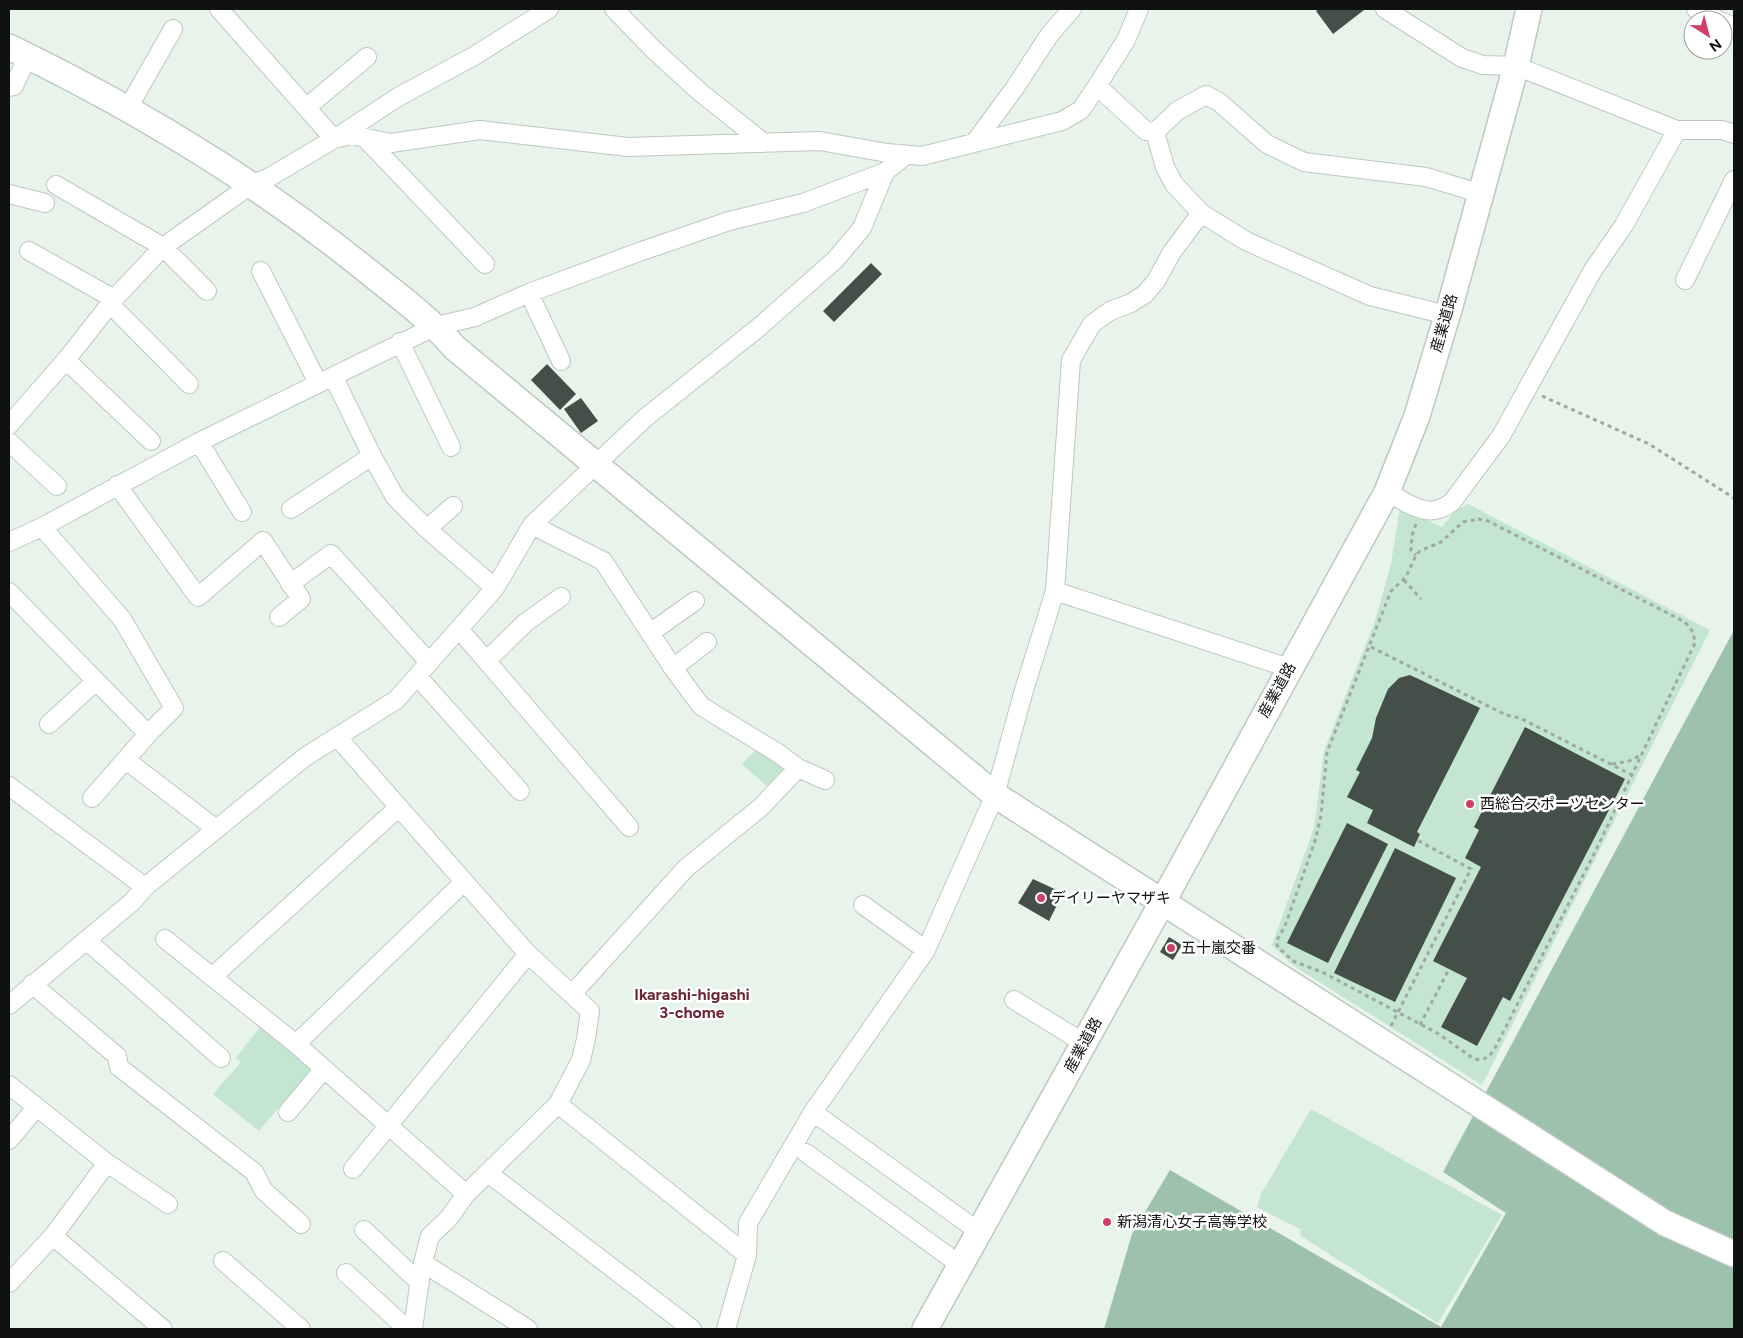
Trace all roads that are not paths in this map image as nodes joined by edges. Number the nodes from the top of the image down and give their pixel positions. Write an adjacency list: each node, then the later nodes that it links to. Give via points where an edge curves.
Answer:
1 (219, 9): 14 (street)
2 (549, 9): 19 (street, via 474,56 398,97)
3 (614, 9): 22 (street, via 700,92)
4 (1072, 9): 21 (street, via 1050,34)
5 (1139, 9): 13 (street, via 1126,40)
6 (1385, 9): 11 (street, via 1462,58 1484,66)
7 (1529, 9): 11 (street, 産業道路)
8 (173, 29): 15 (street)
9 (18, 51): 12 (street, via 14,86); 15 (street)
10 (367, 57): 14 (street)
11 (1516, 66): 16 (street); 28 (street, 産業道路)
12 (9, 86)
13 (1097, 86): 17 (street, via 1146,131); 21 (street, via 1081,110 1062,121)
14 (307, 107): 19 (street)
15 (128, 108): 26 (street)
16 (1677, 130): 18 (street, via 1722,130); 56 (street, via 1501,436 1452,502 1432,512)
17 (1155, 132): 28 (street, via 1177,111 1206,96 1219,102 1267,144 1304,162 1426,177); 31 (street, via 1165,167 1174,184)
18 (1734, 134)
19 (334, 140): 20 (street, via 352,135); 26 (street)
20 (367, 140): 22 (street, via 391,143 480,130 628,147); 34 (street)
21 (975, 142): 23 (street, via 922,156)
22 (764, 143): 23 (street, via 820,141)
23 (906, 156): 24 (street)
24 (885, 172): 38 (street, via 803,203 730,221); 53 (street, via 862,228 835,260 765,322 645,418)
25 (1734, 180): 36 (street)
26 (252, 184): 32 (street); 41 (street, via 329,239)
27 (56, 185): 32 (street)
28 (1480, 193): 40 (street, 産業道路)
29 (9, 194): 30 (street)
30 (45, 203)
31 (1201, 213): 40 (street, via 1246,242 1362,292); 66 (street, via 1172,252 1156,281 1138,299 1092,324 1071,360)
32 (162, 247): 37 (street); 39 (street)
33 (29, 251): 39 (street)
34 (485, 264)
35 (261, 271): 45 (street)
36 (1685, 280)
37 (207, 291)
38 (529, 293): 41 (street, via 475,317); 44 (street)
39 (112, 302): 43 (street); 46 (street)
40 (1447, 315): 56 (street, 産業道路, via 1417,416)
41 (436, 326): 42 (street); 53 (street, via 456,348)
42 (400, 342): 45 (street); 51 (street)
43 (66, 360): 47 (street); 48 (street)
44 (561, 361)
45 (326, 380): 50 (street); 52 (street)
46 (189, 384)
47 (9, 425)
48 (151, 440)
49 (9, 442): 55 (street)
50 (199, 442): 54 (street); 59 (street)
51 (451, 447)
52 (372, 456): 58 (street); 62 (street, via 395,496)
53 (597, 463): 60 (street); 88 (street)
54 (117, 485): 61 (street); 64 (street, via 198,597 263,541)
55 (57, 486)
56 (1387, 492): 77 (street, 産業道路)
57 (452, 506): 62 (street)
58 (291, 509)
59 (242, 512)
60 (532, 525): 65 (street); 72 (street, via 604,561)
61 (42, 527): 63 (street); 81 (street, via 122,619 174,708)
62 (427, 529): 65 (street)
63 (9, 542)
64 (290, 584): 70 (street, via 301,598); 75 (street, via 331,554)
65 (495, 588): 71 (street)
66 (1055, 591): 77 (street); 88 (street)
67 (9, 592): 79 (street)
68 (561, 596): 74 (street, via 525,623)
69 (695, 601): 72 (street)
70 (280, 617)
71 (458, 629): 74 (street); 75 (street)
72 (650, 633): 76 (street)
73 (707, 642): 76 (street)
74 (486, 661): 91 (street)
75 (429, 662): 78 (street)
76 (673, 668): 84 (street, via 701,706)
77 (1289, 668): 95 (street, 産業道路)
78 (417, 676): 82 (street, via 396,700); 87 (street)
79 (95, 682): 80 (street); 81 (street)
80 (49, 724)
81 (148, 734): 83 (street)
82 (338, 738): 90 (street); 92 (street, via 305,757)
83 (126, 760): 89 (street); 92 (street)
84 (798, 768): 85 (street); 103 (street, via 761,807 686,868)
85 (825, 780)
86 (9, 786): 94 (street)
87 (520, 792)
88 (995, 795): 95 (street); 99 (street)
89 (92, 798)
90 (399, 807): 93 (street); 101 (street)
91 (629, 827)
92 (216, 829): 94 (street)
93 (464, 882): 100 (street); 107 (street)
94 (146, 887): 98 (street)
95 (1163, 901): 106 (street, 産業道路); 127 (street, via 1665,1222)
96 (864, 905): 99 (street)
97 (165, 939): 101 (street)
98 (86, 940): 102 (street); 108 (street)
99 (926, 950): 114 (street)
100 (528, 954): 103 (street); 115 (street)
101 (212, 977): 107 (street)
102 (32, 984): 105 (street); 123 (street, via 117,1056 119,1068 254,1172 264,1191)
103 (572, 993): 111 (street, via 590,1011 581,1060)
104 (1014, 1000): 106 (street)
105 (9, 1005)
106 (1084, 1043): 125 (street, 産業道路)
107 (296, 1044): 109 (street)
108 (221, 1058)
109 (324, 1069): 113 (street); 115 (street)
110 (9, 1085): 112 (street)
111 (558, 1104): 120 (street); 128 (street)
112 (36, 1108): 116 (street); 118 (street)
113 (288, 1112)
114 (812, 1112): 125 (street); 128 (street, via 748,1223)
115 (388, 1126): 119 (street); 121 (street)
116 (9, 1140)
117 (806, 1153): 131 (street)
118 (106, 1163): 122 (street); 126 (street)
119 (353, 1168)
120 (488, 1173): 121 (street); 140 (street)
121 (466, 1194): 130 (street, via 449,1218 430,1236)
122 (168, 1204)
123 (301, 1224)
124 (364, 1230): 134 (street)
125 (978, 1231): 131 (street, 産業道路)
126 (53, 1236): 133 (street); 135 (street)
127 (1734, 1254)
128 (747, 1255): 141 (street)
129 (223, 1261): 136 (street)
130 (423, 1263): 134 (street); 139 (street)
131 (959, 1264): 142 (street, 産業道路)
132 (346, 1274): 137 (street)
133 (9, 1282)
134 (420, 1283): 138 (street)
135 (163, 1329)
136 (301, 1329)
137 (407, 1329)
138 (413, 1329)
139 (528, 1329)
140 (692, 1329)
141 (726, 1329)
142 (925, 1329)

